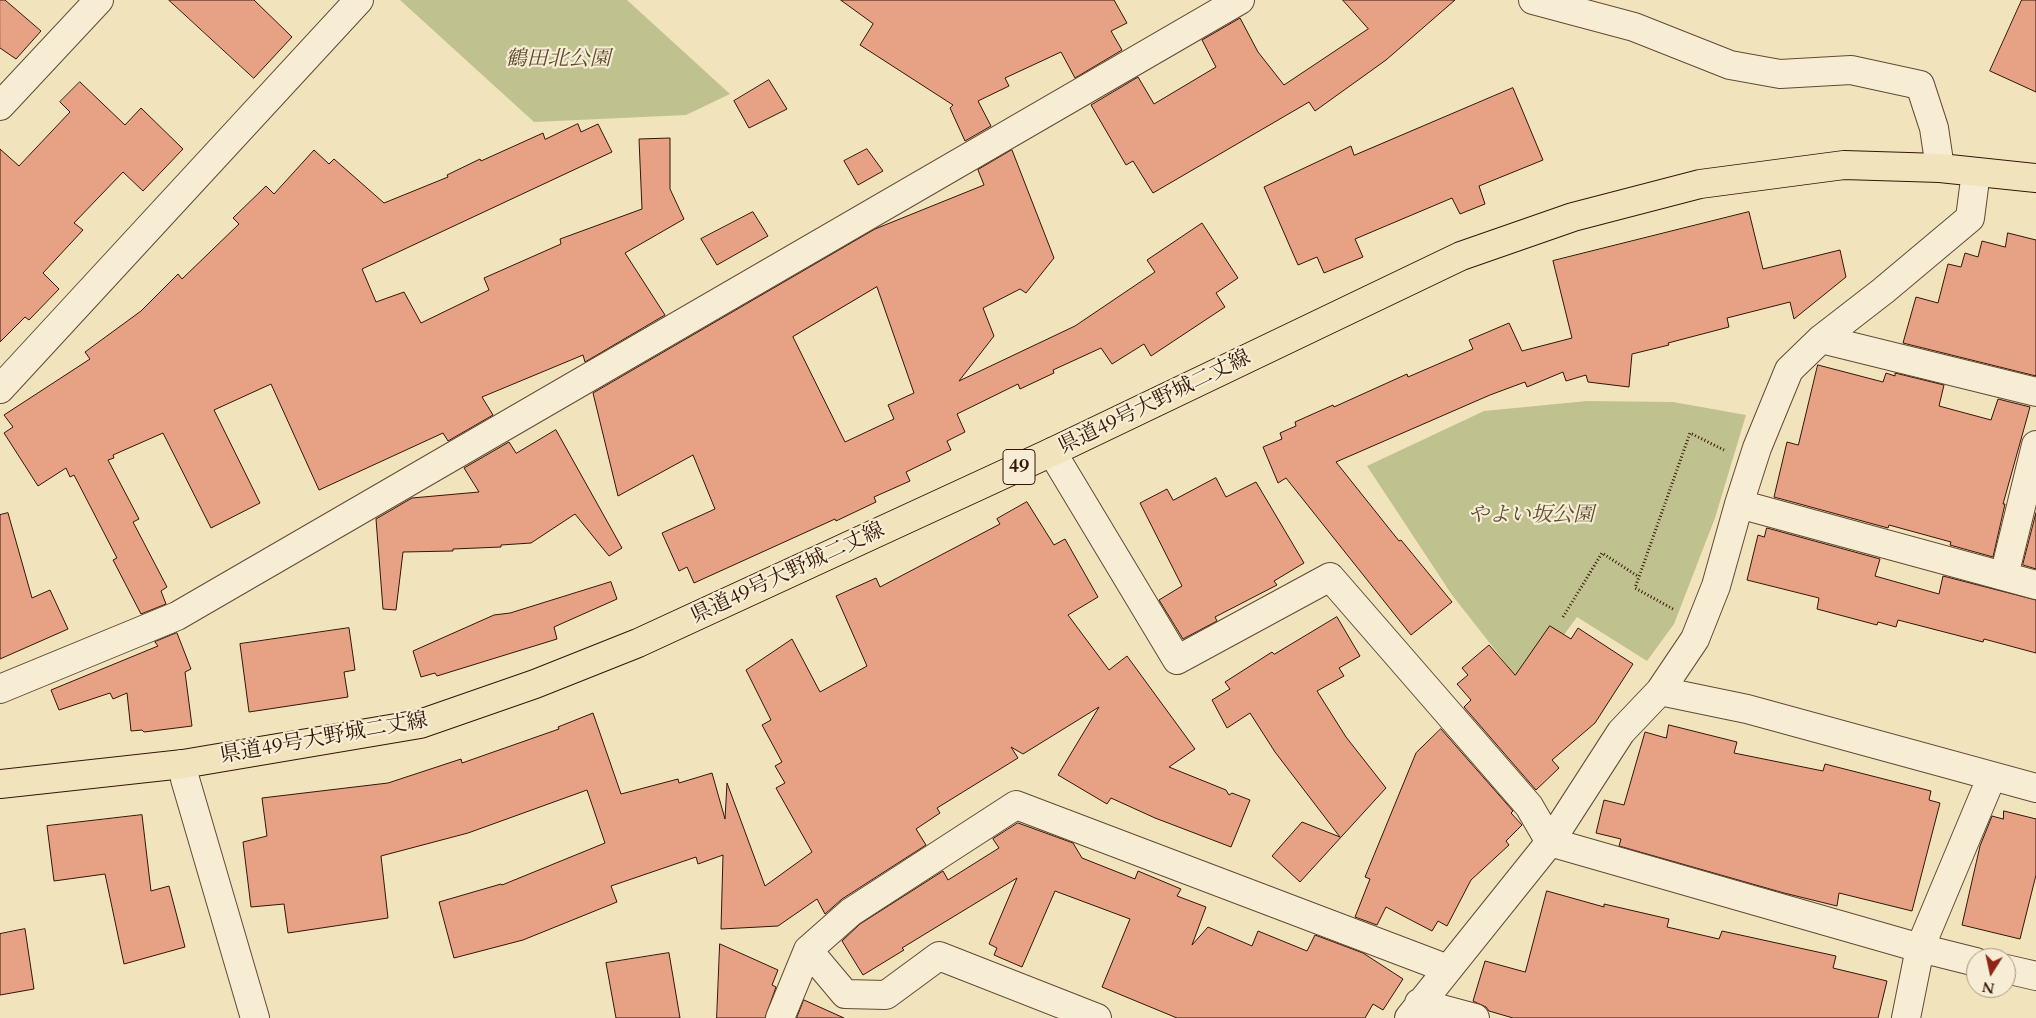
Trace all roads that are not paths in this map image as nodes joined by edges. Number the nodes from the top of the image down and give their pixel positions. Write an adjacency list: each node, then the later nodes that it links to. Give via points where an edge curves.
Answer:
1 (99, 0): 5 (street)
2 (359, 0): 10 (street)
3 (1240, 0): 17 (street, via 177,616)
4 (1532, 0): 6 (street, via 1634,27 1730,65 1780,74 1851,70 1920,85 1934,128)
5 (0, 106)
6 (1940, 168): 7 (main road, 県道49号大野城二丈線 / 49); 13 (main road, 県道49号大野城二丈線 / 49, via 1844,166 1700,184 1573,217 1461,256)
7 (1976, 172): 8 (main road, 県道49号大野城二丈線 / 49); 9 (street, via 1970,218)
8 (2036, 178)
9 (1821, 339): 11 (street); 14 (street, via 1789,370 1757,448)
10 (0, 389)
11 (2036, 392)
12 (2036, 445): 15 (street)
13 (1052, 452): 19 (main road, 県道49号大野城二丈線 / 49, via 638,644 535,684 420,724); 23 (street, via 1177,660 1330,577 1529,806)
14 (1739, 504): 15 (street); 18 (street, via 1716,586 1695,639)
15 (2004, 576): 16 (street)
16 (2036, 585)
17 (0, 689)
18 (1660, 691): 20 (street, via 1747,709); 23 (street, via 1622,732)
19 (183, 764): 21 (main road, 県道49号大野城二丈線 / 49); 31 (street)
20 (1992, 776): 22 (street); 24 (street)
21 (0, 784)
22 (2036, 788)
23 (1550, 842): 24 (street); 27 (street)
24 (1920, 948): 26 (street); 35 (street)
25 (808, 950): 27 (street, via 851,912 1016,806); 32 (street); 33 (street, via 845,994 886,995 939,956)
26 (1966, 960)
27 (1448, 969): 30 (street)
28 (2016, 971): 29 (street)
29 (2036, 976)
30 (1414, 1011): 34 (street)
31 (255, 1018)
32 (780, 1018)
33 (1097, 1018)
34 (1475, 1018)
35 (1906, 1018)

